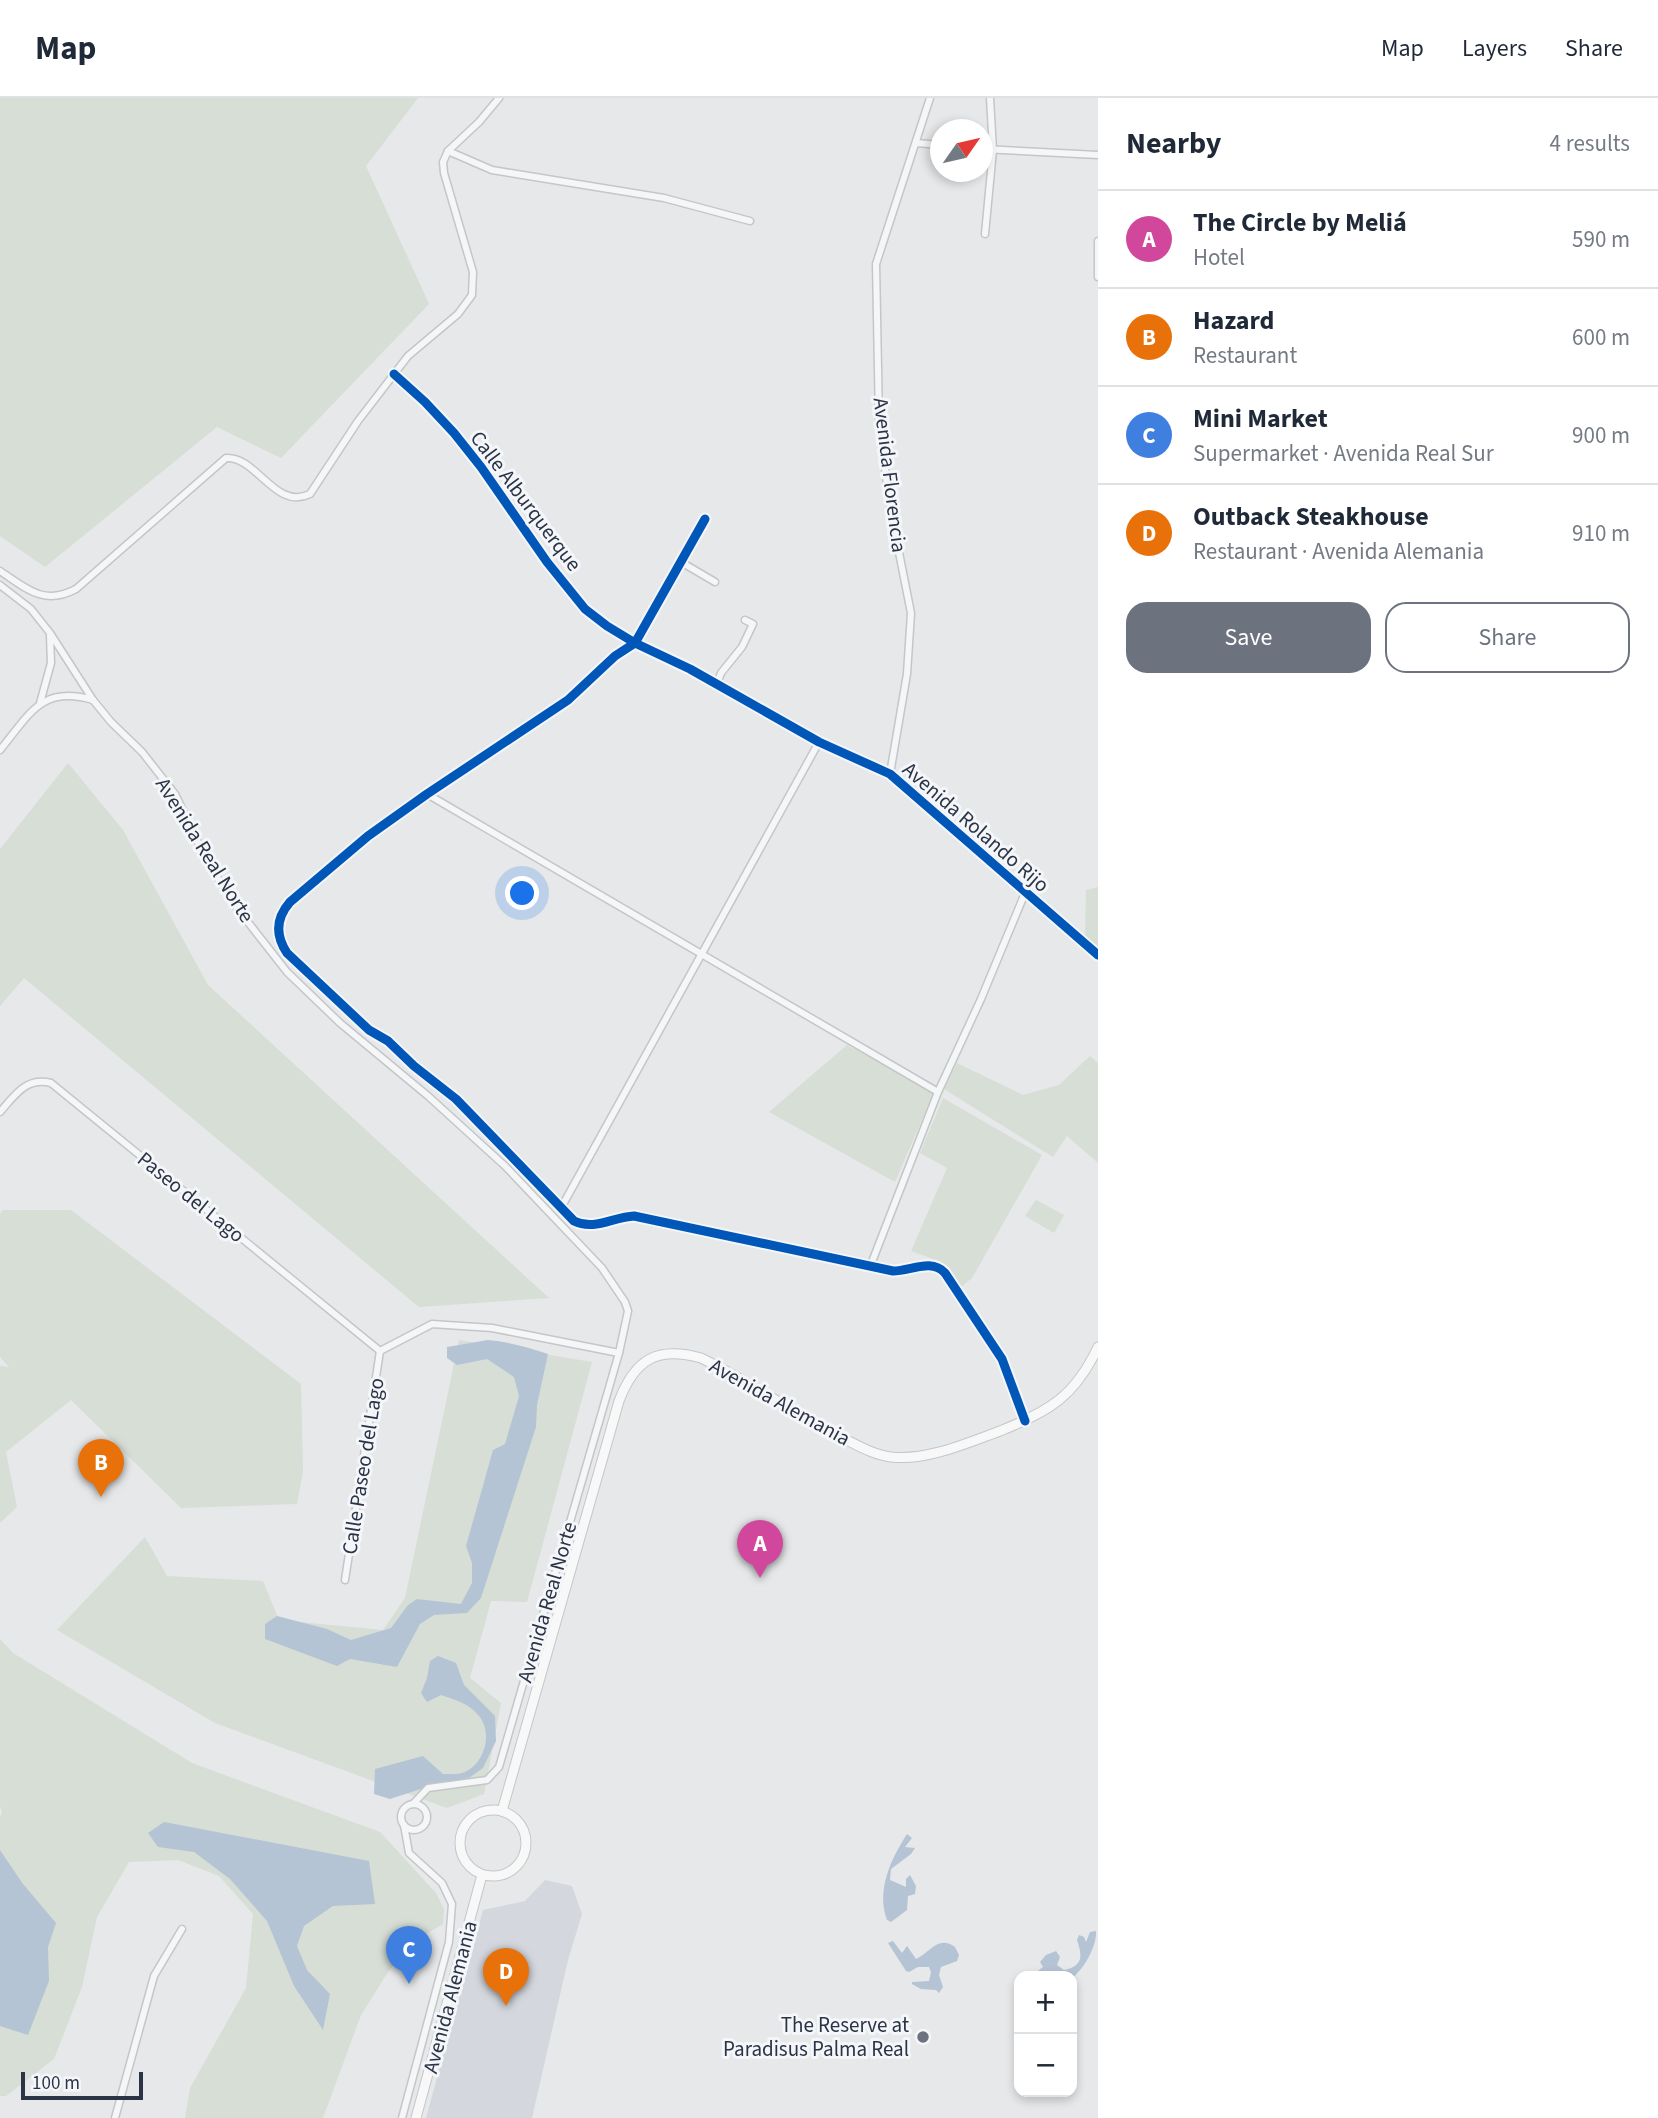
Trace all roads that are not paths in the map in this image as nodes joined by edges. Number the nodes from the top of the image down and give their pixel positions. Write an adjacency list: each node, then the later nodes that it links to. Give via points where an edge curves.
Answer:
1 (499, 98): 8 (street)
2 (930, 98): 5 (street, Avenida Florencia)
3 (990, 98): 4 (street)
4 (991, 119)
5 (916, 143): 6 (street); 29 (street, Avenida Florencia, via 876,264 879,422 911,613 907,674)
6 (930, 144)
7 (993, 150): 9 (street)
8 (448, 151): 11 (street, via 492,170 664,198); 15 (street, via 444,173 473,272 472,295)
9 (1098, 155)
10 (990, 182): 12 (street)
11 (750, 221)
12 (985, 234)
13 (1098, 241): 14 (street)
14 (1098, 276)
15 (394, 374): 18 (street, via 304,497 289,497 238,459 226,458 64,595 39,595); 23 (street, Calle Alburquerque, via 454,433 585,609)
16 (705, 519): 17 (street)
17 (681, 562): 19 (street); 23 (street)
18 (0, 571)
19 (715, 582)
20 (0, 585): 22 (street, Avenida Real Norte, via 31,609)
21 (745, 620): 24 (street, via 753,624)
22 (50, 633): 25 (street, Avenida Real Norte); 26 (street, via 51,663)
23 (635, 643): 24 (street, Avenida Rolando Rijo); 30 (street, via 568,700)
24 (717, 684): 27 (street, Avenida Rolando Rijo)
25 (93, 700): 26 (street, via 76,695); 40 (street, Avenida Real Norte, via 174,794 233,903 287,972 505,1166 602,1268 628,1311)
26 (40, 703): 28 (street)
27 (819, 741): 29 (street, Avenida Rolando Rijo); 32 (street)
28 (0, 750)
29 (890, 774): 31 (street, Avenida Rolando Rijo)
30 (426, 794): 32 (street); 36 (street, via 289,902 278,921 281,943 369,1030 456,1099)
31 (1025, 893): 33 (street, Avenida Rolando Rijo); 34 (street)
32 (701, 954): 34 (street); 36 (street)
33 (1098, 955)
34 (938, 1092): 37 (street)
35 (0, 1112): 39 (street, Paseo del Lago, via 26,1084 51,1083)
36 (561, 1208): 37 (street, via 582,1225 634,1216)
37 (870, 1267): 41 (street, via 893,1271 929,1265 942,1269 1002,1359)
38 (1098, 1346): 41 (street, Avenida Alemania, via 1070,1392)
39 (380, 1351): 40 (street, via 432,1324 492,1328); 42 (street, Calle Paseo del Lago)
40 (619, 1353): 43 (street, Avenida Real Norte, via 499,1768 487,1780 433,1787)
41 (1025, 1421): 46 (street, Avenida Alemania, via 947,1450 890,1457 821,1427 701,1357 664,1353 637,1367 619,1401)
42 (345, 1580)
43 (421, 1795): 44 (street); 45 (street)
44 (413, 1804): 45 (street); 47 (street, via 402,1812)
45 (423, 1807): 48 (street, via 427,1822)
46 (502, 1811): 50 (street, via 475,1814 463,1827 459,1847 467,1865); 50 (street, via 523,1829 523,1857 510,1872)
47 (404, 1825): 48 (street); 49 (street)
48 (414, 1830): 49 (street)
49 (405, 1841): 53 (street, via 412,1859 448,1893 452,1921)
50 (482, 1875): 54 (street, Avenida Alemania)
51 (182, 1929): 52 (street, via 155,1976)
52 (115, 2118)
53 (402, 2118)
54 (416, 2118)

